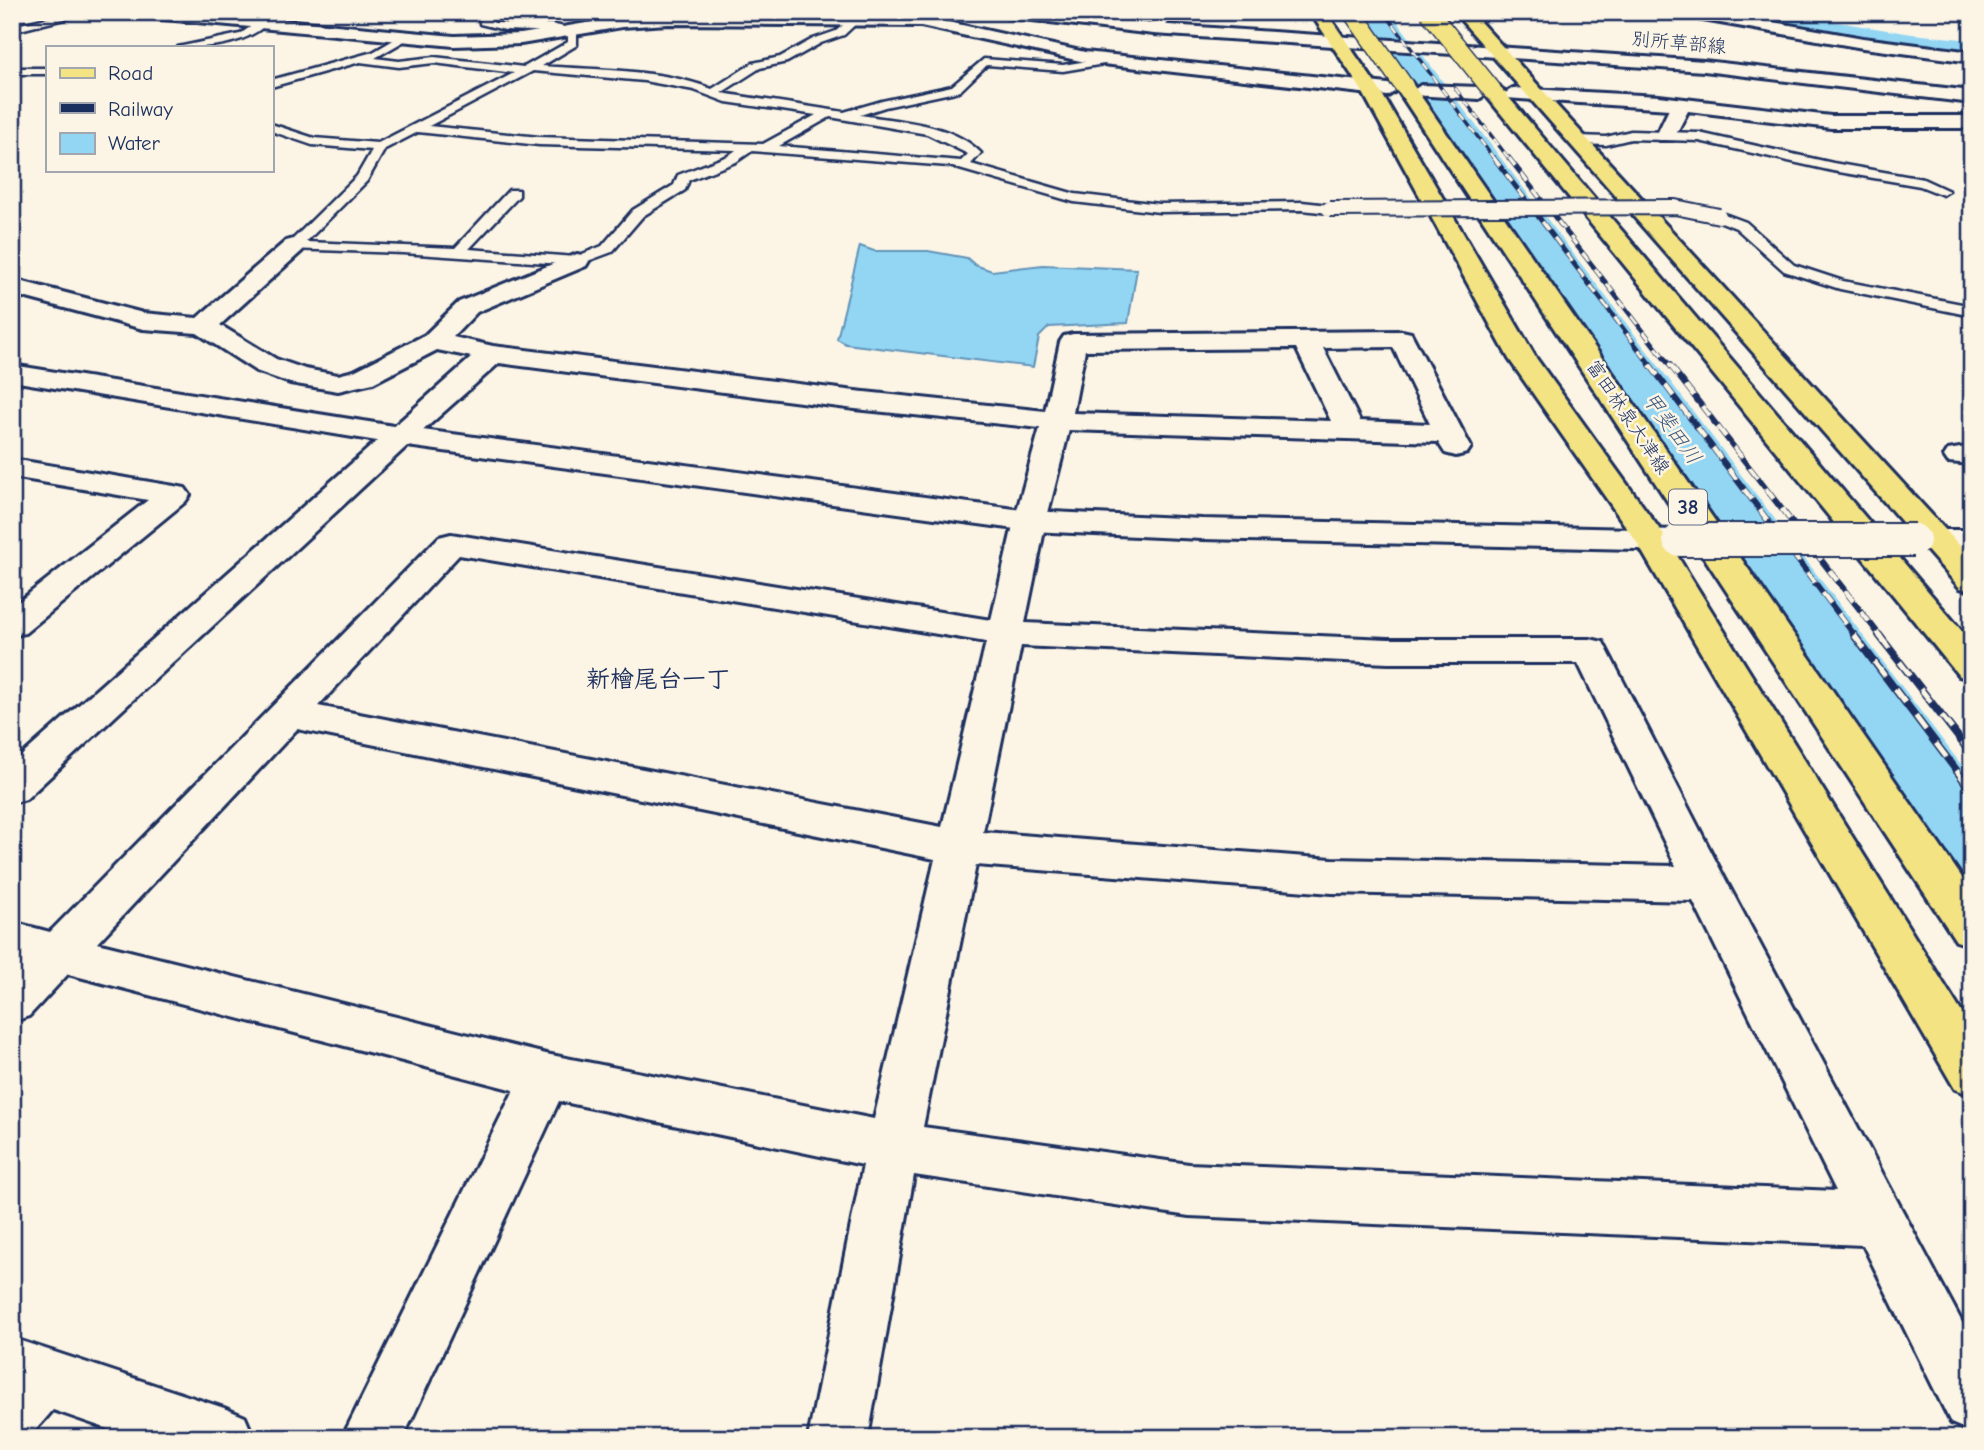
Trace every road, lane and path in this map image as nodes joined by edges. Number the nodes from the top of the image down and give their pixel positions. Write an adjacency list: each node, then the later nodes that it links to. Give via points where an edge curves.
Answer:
1 (88, 12): 14 (lane)
2 (142, 12): 12 (street, via 233,21)
3 (496, 12): 16 (lane, via 483,22)
4 (1006, 12): 15 (street, 別所草部線)
5 (1168, 12): 15 (street)
6 (1318, 12): 19 (main road)
7 (1352, 12): 29 (main road, 富田林泉大津線 / 38, bridge)
8 (1429, 12): 31 (main road, bridge)
9 (1462, 12): 21 (main road)
10 (1686, 12): 22 (street)
11 (1784, 12): 17 (street)
12 (258, 18): 18 (street); 20 (lane, via 243,37)
13 (856, 19): 16 (street, via 668,19); 24 (street, via 921,21); 30 (lane, via 840,33 790,58 757,65)
14 (12, 29)
15 (1154, 29): 19 (street, 別所草部線)
16 (573, 32): 18 (street, via 494,40); 25 (lane, via 573,43)
17 (1927, 34)
18 (402, 38): 23 (lane)
19 (1338, 40): 21 (street, 別所草部線); 29 (main road)
20 (189, 46)
21 (1495, 50): 31 (main road); 32 (street, 別所草部線, via 1704,66)
22 (1972, 57)
23 (361, 59): 25 (lane); 28 (lane)
24 (1112, 60): 29 (street); 35 (lane, via 1062,68 984,62 956,89)
25 (529, 69): 30 (lane, via 644,78); 39 (lane)
26 (12, 71): 27 (lane)
27 (46, 71)
28 (273, 83)
29 (1396, 89): 31 (street); 64 (main road, via 1523,359); 75 (main road, 富田林泉大津線 / 38)
30 (713, 93): 34 (lane, via 726,99)
31 (1505, 93): 33 (street); 42 (main road); 70 (main road)
32 (1972, 97)
33 (1683, 105): 36 (street, via 1831,122); 41 (street)
34 (828, 113): 35 (lane); 45 (lane)
35 (845, 116): 46 (lane, via 943,135 975,153)
36 (1929, 121): 37 (street); 40 (street)
37 (1972, 122)
38 (273, 128): 43 (lane, via 312,141)
39 (417, 128): 43 (lane); 44 (lane, via 539,141)
40 (1972, 131)
41 (1665, 136): 42 (lane); 47 (lane, via 1699,137)
42 (1579, 140): 65 (main road)
43 (380, 147): 49 (lane, via 362,178)
44 (749, 147): 45 (lane); 51 (lane, via 683,178 680,187 638,213 607,249)
45 (766, 148): 46 (lane)
46 (964, 164): 53 (lane, bridge, via 1048,191 1158,208 1675,207 1719,216 1741,226 1788,268 1840,285)
47 (1943, 191)
48 (514, 193): 50 (lane)
49 (294, 246): 50 (lane); 54 (street)
50 (458, 253): 51 (lane)
51 (577, 261): 56 (street, via 468,307)
52 (12, 286): 54 (street, via 143,321)
53 (1972, 311)
54 (203, 326): 56 (street, via 266,365 338,383 363,377)
55 (1306, 340): 59 (street, via 1073,342); 60 (street); 60 (street, via 1402,339 1453,440)
56 (434, 341): 57 (street)
57 (493, 354): 59 (street); 61 (street)
58 (12, 373): 61 (street)
59 (1058, 421): 60 (street); 63 (street)
60 (1350, 430)
61 (400, 436): 63 (street); 72 (street)
62 (12, 468): 68 (street, via 174,495)
63 (1030, 521): 64 (street); 69 (street)
64 (1665, 540): 65 (street, bridge); 79 (main road)
65 (1925, 540): 66 (street); 67 (main road)
66 (1972, 540)
67 (1972, 580)
68 (12, 625)
69 (1007, 634): 71 (street, via 451,544); 73 (street); 74 (street, via 1388,651 1590,651)
70 (1972, 667)
71 (288, 714): 73 (street); 77 (street)
72 (12, 788)
73 (959, 847): 74 (street, via 1332,876); 81 (street)
74 (1706, 884): 82 (street)
75 (1972, 928)
76 (12, 941): 77 (street)
77 (61, 952): 78 (street); 80 (street)
78 (12, 1002)
79 (1972, 1073)
80 (546, 1076): 81 (street); 86 (street)
81 (893, 1147): 82 (street, via 1189,1190); 87 (street)
82 (1877, 1219): 84 (street)
83 (22, 1385): 85 (street)
84 (1972, 1402)
85 (225, 1438)
86 (372, 1438)
87 (838, 1438)

